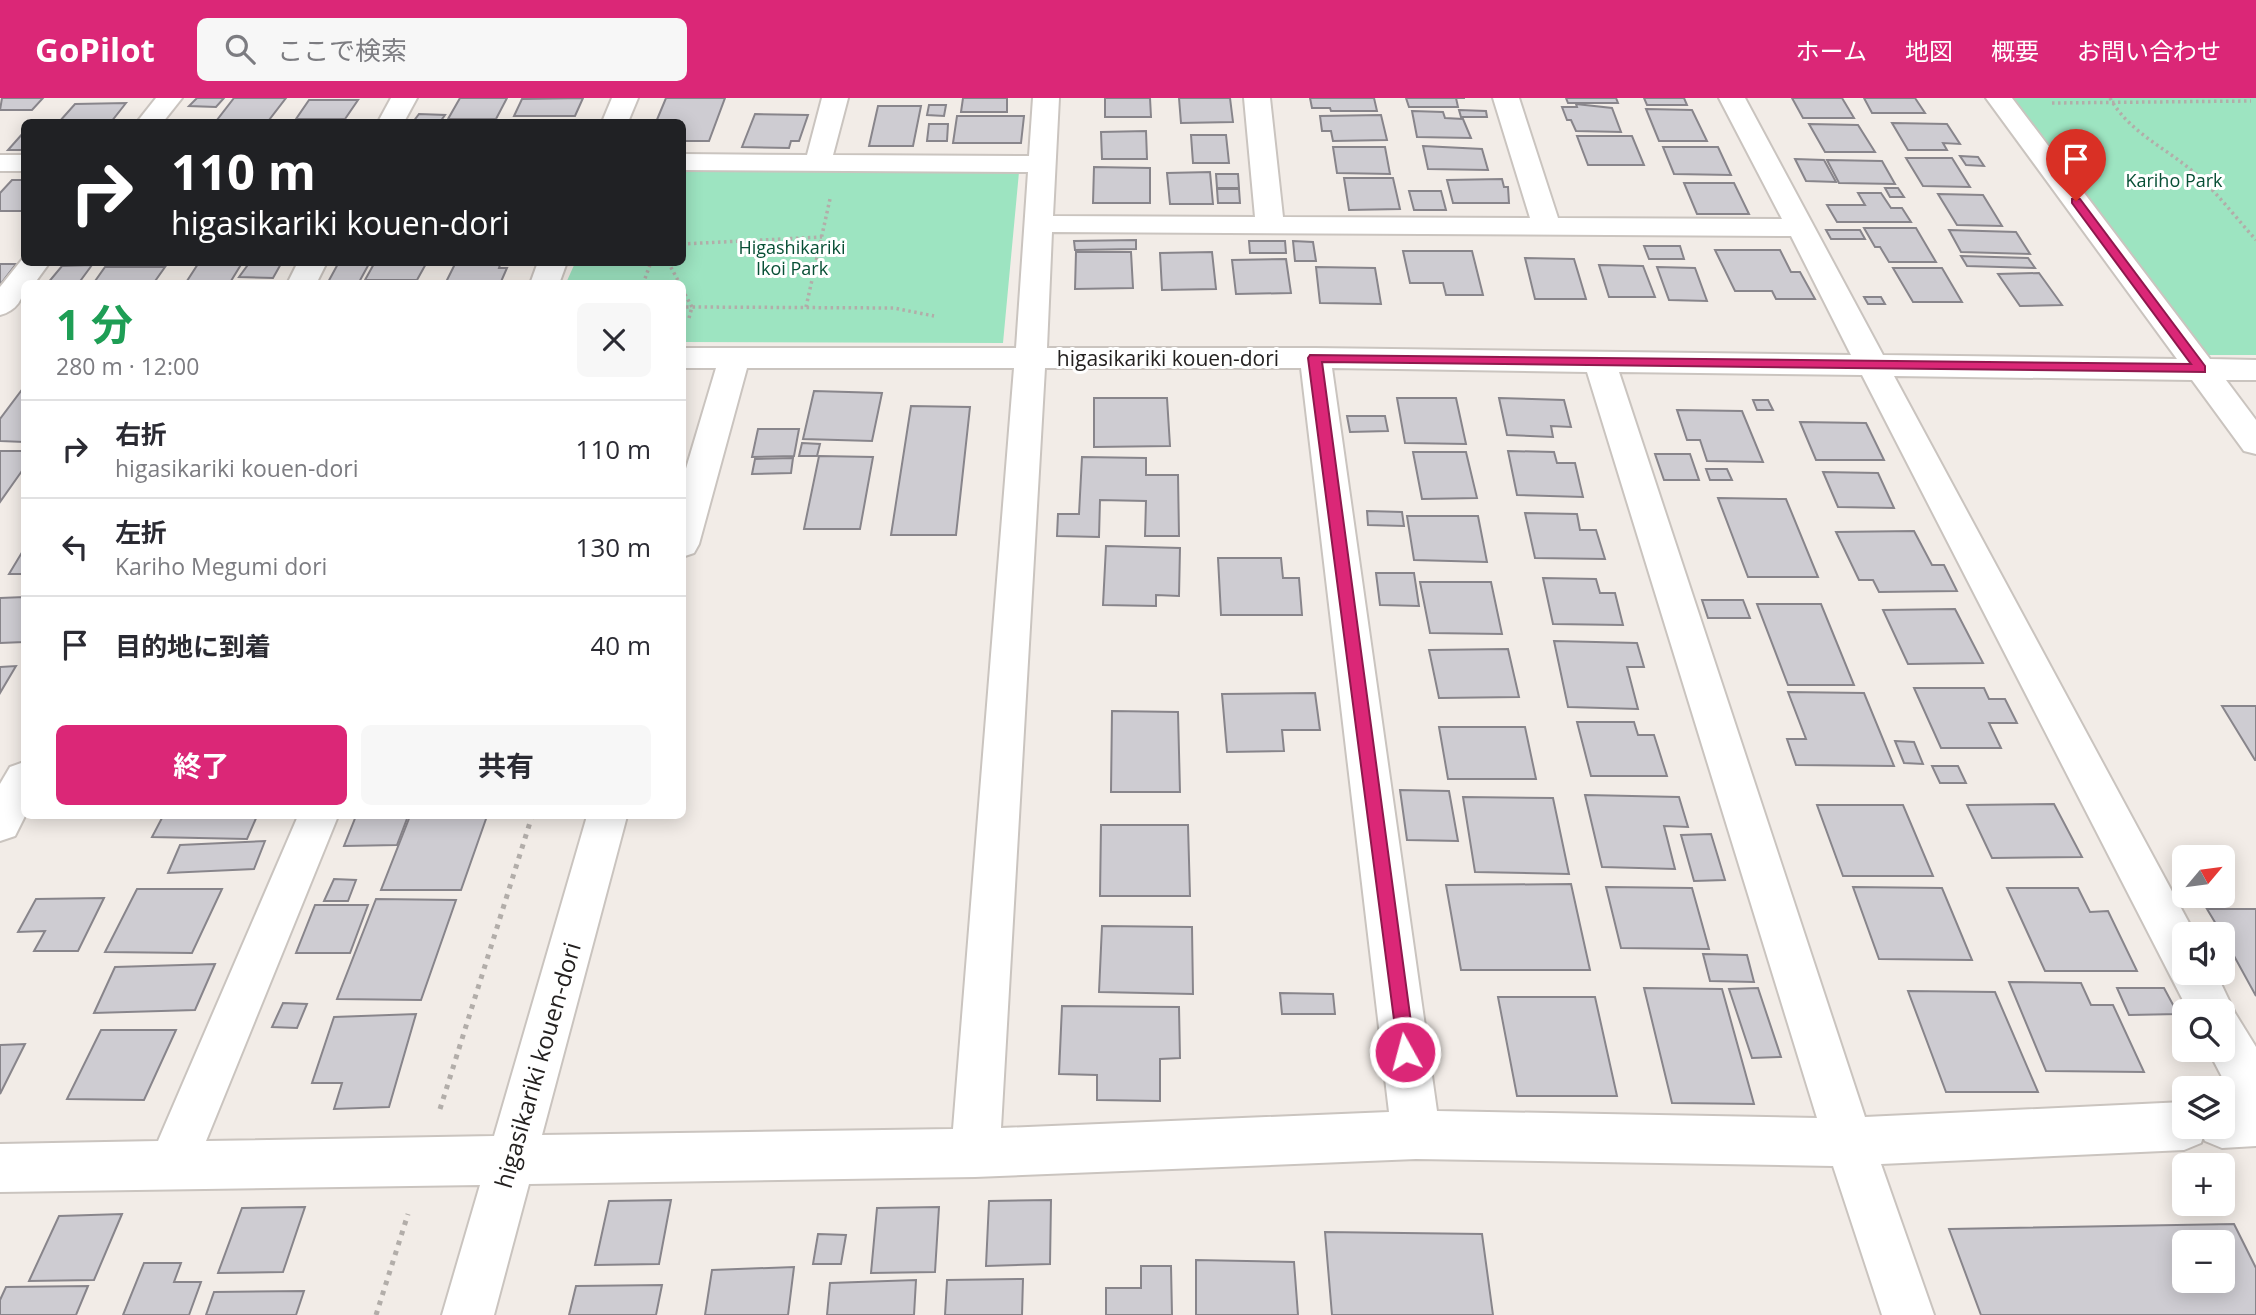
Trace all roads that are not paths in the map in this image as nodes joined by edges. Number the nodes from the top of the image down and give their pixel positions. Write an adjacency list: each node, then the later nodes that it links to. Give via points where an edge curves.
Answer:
1 (169, 98): 10 (street)
2 (404, 98): 11 (street)
3 (625, 98): 12 (street)
4 (835, 98): 16 (street)
5 (1045, 98): 17 (street)
6 (1257, 98): 19 (street)
7 (1506, 98): 20 (street)
8 (1732, 98): 21 (street)
9 (1999, 98): 32 (street)
10 (152, 119)
11 (393, 119)
12 (616, 119)
13 (686, 162): 16 (street)
14 (0, 163): 15 (street)
15 (21, 163)
16 (818, 163): 17 (street)
17 (1042, 164): 18 (street)
18 (1039, 224): 19 (street); 29 (street)
19 (1270, 225): 20 (street)
20 (1548, 228): 21 (street)
21 (1800, 228): 31 (street)
22 (33, 266): 23 (street)
23 (21, 280)
24 (21, 280): 25 (street)
25 (0, 306)
26 (686, 358): 28 (street, higasikariki kouen-dori)
27 (1315, 358): 29 (street, higasikariki kouen-dori); 30 (street, higasikariki kouen-dori); 46 (street)
28 (734, 359): 29 (street, higasikariki kouen-dori); 35 (street)
29 (1030, 359): 48 (street)
30 (1600, 363): 31 (street, higasikariki kouen-dori); 47 (street)
31 (1871, 366): 32 (street, higasikariki kouen-dori); 40 (street)
32 (2201, 369): 33 (street, higasikariki kouen-dori); 34 (street)
33 (2256, 370)
34 (2256, 443)
35 (686, 530)
36 (21, 784): 39 (street)
37 (317, 819): 50 (street)
38 (606, 819): 49 (street, higasikariki kouen-dori)
39 (0, 823)
40 (2172, 934)
41 (2235, 1054): 42 (street)
42 (2256, 1093)
43 (2256, 1122): 44 (street)
44 (2235, 1123)
45 (2172, 1127): 47 (street)
46 (1416, 1135): 47 (street); 48 (street)
47 (1849, 1142): 53 (street)
48 (975, 1153): 49 (street)
49 (511, 1161): 50 (street); 52 (street, higasikariki kouen-dori)
50 (172, 1164): 51 (street)
51 (0, 1168)
52 (468, 1315)
53 (1908, 1315)

